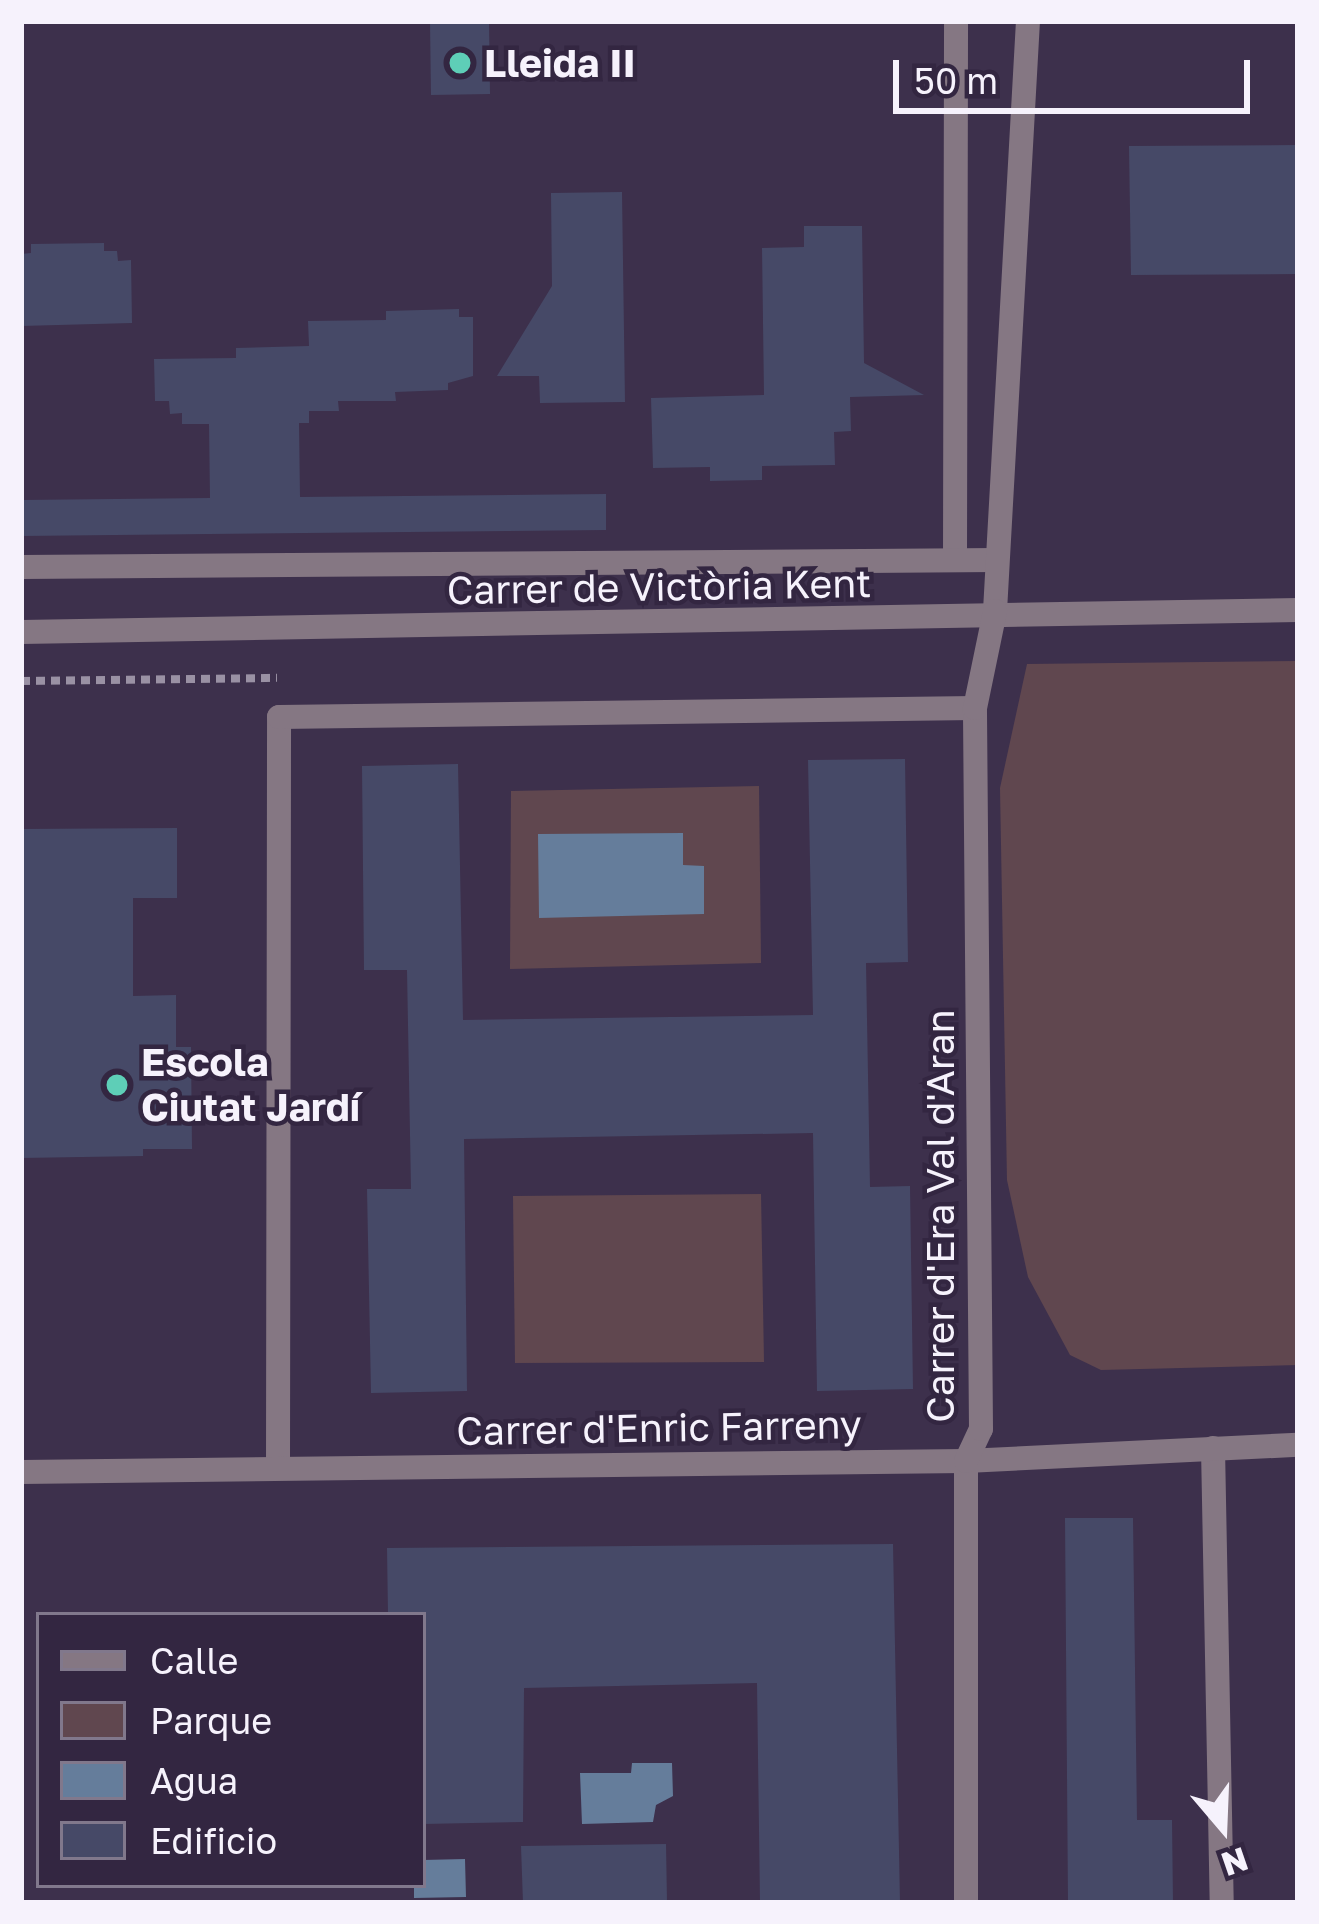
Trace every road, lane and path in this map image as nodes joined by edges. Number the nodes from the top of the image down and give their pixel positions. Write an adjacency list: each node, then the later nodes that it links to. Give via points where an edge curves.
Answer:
1 (956, 21): 3 (street)
2 (1028, 21): 4 (street, Carrer d'Era Val d'Aran)
3 (955, 560): 4 (street, Carrer de Victòria Kent); 5 (street, Carrer de Victòria Kent)
4 (997, 560): 7 (street, Carrer d'Era Val d'Aran)
5 (21, 567)
6 (1298, 610): 7 (street, Carrer de Victòria Kent)
7 (995, 611): 8 (street, Carrer de Victòria Kent); 9 (street, Carrer d'Era Val d'Aran)
8 (21, 632)
9 (975, 708): 12 (street, Carrer d'Era Val d'Aran, via 981,1429); 13 (street, via 279,717)
10 (1298, 1445): 11 (street, Carrer d'Enric Farreny)
11 (1213, 1448): 12 (street, Carrer d'Enric Farreny); 16 (street)
12 (966, 1461): 13 (street, Carrer d'Enric Farreny); 15 (street, Carrer d'Era Val d'Aran)
13 (278, 1468): 14 (street, Carrer d'Enric Farreny)
14 (21, 1472)
15 (966, 1903)
16 (1222, 1903)

